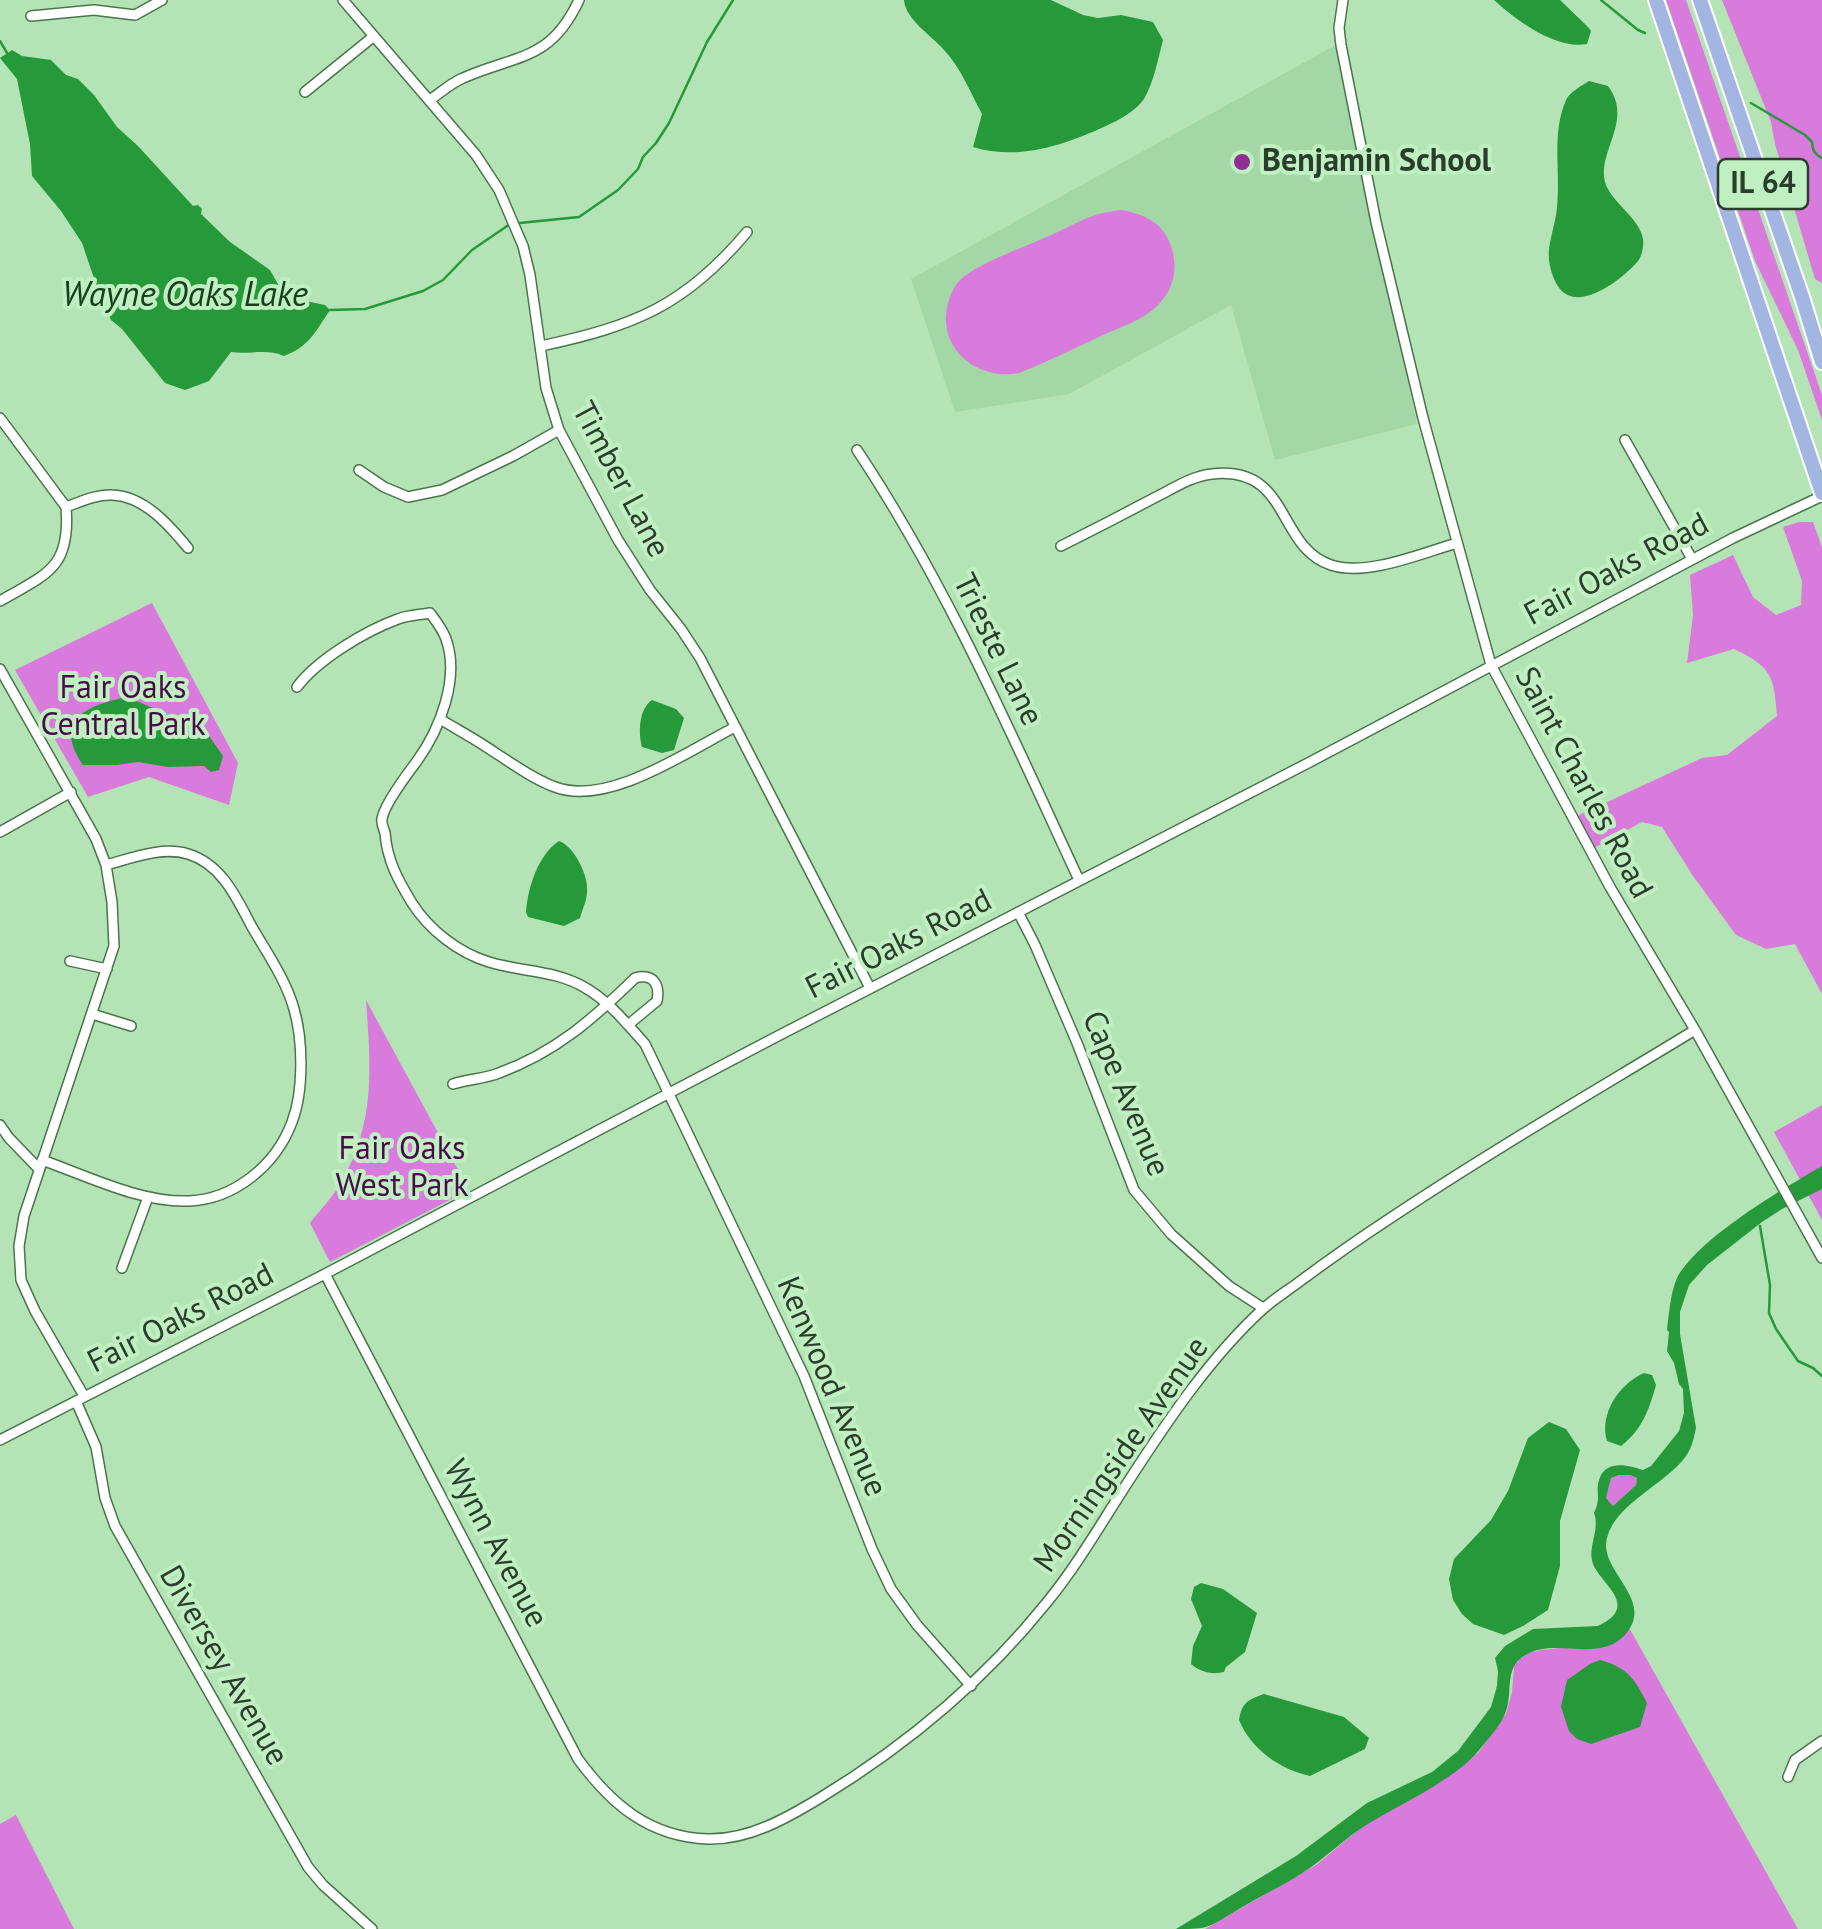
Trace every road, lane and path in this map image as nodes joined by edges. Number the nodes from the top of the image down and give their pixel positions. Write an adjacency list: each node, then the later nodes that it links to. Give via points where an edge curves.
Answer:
1 (110, 0): 8 (street)
2 (162, 0): 8 (street, via 135,14)
3 (344, 0): 10 (street, Timber Lane)
4 (579, 0): 12 (street, via 564,28 541,48 464,77)
5 (1343, 0): 23 (street, Saint Charles Road, via 1341,45 1376,222)
6 (1656, 0): 21 (main road, IL 64)
7 (1700, 0): 15 (main road, IL 64)
8 (116, 12): 9 (street)
9 (31, 16)
10 (374, 36): 11 (street); 12 (street, Timber Lane)
11 (305, 92)
12 (430, 100): 14 (street, Timber Lane, via 490,174 514,222)
13 (748, 232): 14 (street, via 721,263 671,301 609,330)
14 (541, 346): 17 (street, Timber Lane)
15 (1822, 362)
16 (0, 418): 22 (street)
17 (560, 430): 20 (street, via 442,490 408,497); 32 (street, Timber Lane, via 618,540 692,645)
18 (1625, 440): 26 (street)
19 (857, 450): 36 (street, Trieste Lane, via 962,630)
20 (359, 470)
21 (1822, 494): 26 (street, Fair Oaks Road)
22 (66, 507): 25 (street, via 104,495 132,499); 27 (street, via 66,536 56,564)
23 (1457, 543): 24 (street, via 1368,568 1330,565 1303,546 1265,488 1242,475 1220,473 1193,478); 28 (street, Saint Charles Road)
24 (1061, 546)
25 (188, 548)
26 (1692, 559): 28 (street, Fair Oaks Road)
27 (0, 601)
28 (1491, 665): 36 (street, Fair Oaks Road); 45 (street, Saint Charles Road)
29 (0, 669): 33 (street, Diversey Avenue)
30 (296, 688): 31 (street, Kenwood Avenue, via 337,650 396,619 430,613 448,647)
31 (440, 719): 32 (street, via 529,774 582,791 620,786); 41 (street, Kenwood Avenue, via 382,820 392,869 414,906 468,953 562,977)
32 (736, 727): 40 (street, Timber Lane)
33 (71, 792): 34 (street); 35 (street, Diversey Avenue)
34 (0, 832)
35 (106, 865): 39 (street, Diversey Avenue, via 114,946); 50 (street, via 164,852 189,854 217,872 281,978 299,1032 294,1120 266,1166 209,1198)
36 (1079, 880): 37 (street, Fair Oaks Road)
37 (1018, 912): 40 (street, Fair Oaks Road); 54 (street, Cape Avenue, via 1134,1190 1171,1234)
38 (70, 961): 39 (street)
39 (107, 968): 42 (street, Diversey Avenue)
40 (870, 988): 47 (street, Fair Oaks Road)
41 (608, 1004): 43 (street, Kenwood Avenue); 43 (street, via 635,978 651,977 657,1001); 46 (street, via 579,1031 534,1056)
42 (92, 1014): 44 (street); 49 (street, Diversey Avenue)
43 (628, 1025): 47 (street, Kenwood Avenue, via 645,1044)
44 (130, 1026)
45 (1695, 1030): 51 (street, Saint Charles Road); 54 (street, Morningside Avenue, via 1448,1180)
46 (453, 1084)
47 (668, 1093): 53 (street, Fair Oaks Road); 57 (street, Kenwood Avenue, via 804,1376 891,1589)
48 (0, 1125): 49 (street)
49 (40, 1165): 50 (street); 55 (street, Diversey Avenue, via 20,1232 21,1280)
50 (148, 1197): 52 (street)
51 (1822, 1258)
52 (122, 1268)
53 (325, 1274): 55 (street, Fair Oaks Road); 60 (street, Wynn Avenue, via 578,1759 616,1804)
54 (1264, 1308): 57 (street, Morningside Avenue, via 1193,1389 1052,1598)
55 (80, 1399): 56 (street, Fair Oaks Road); 61 (street, Diversey Avenue, via 114,1526 314,1876)
56 (0, 1440)
57 (971, 1686): 60 (street, Morningside Avenue, via 917,1732 787,1818 707,1839)
58 (1822, 1741): 59 (street, via 1795,1760)
59 (1788, 1777)
60 (641, 1820)
61 (372, 1929)

